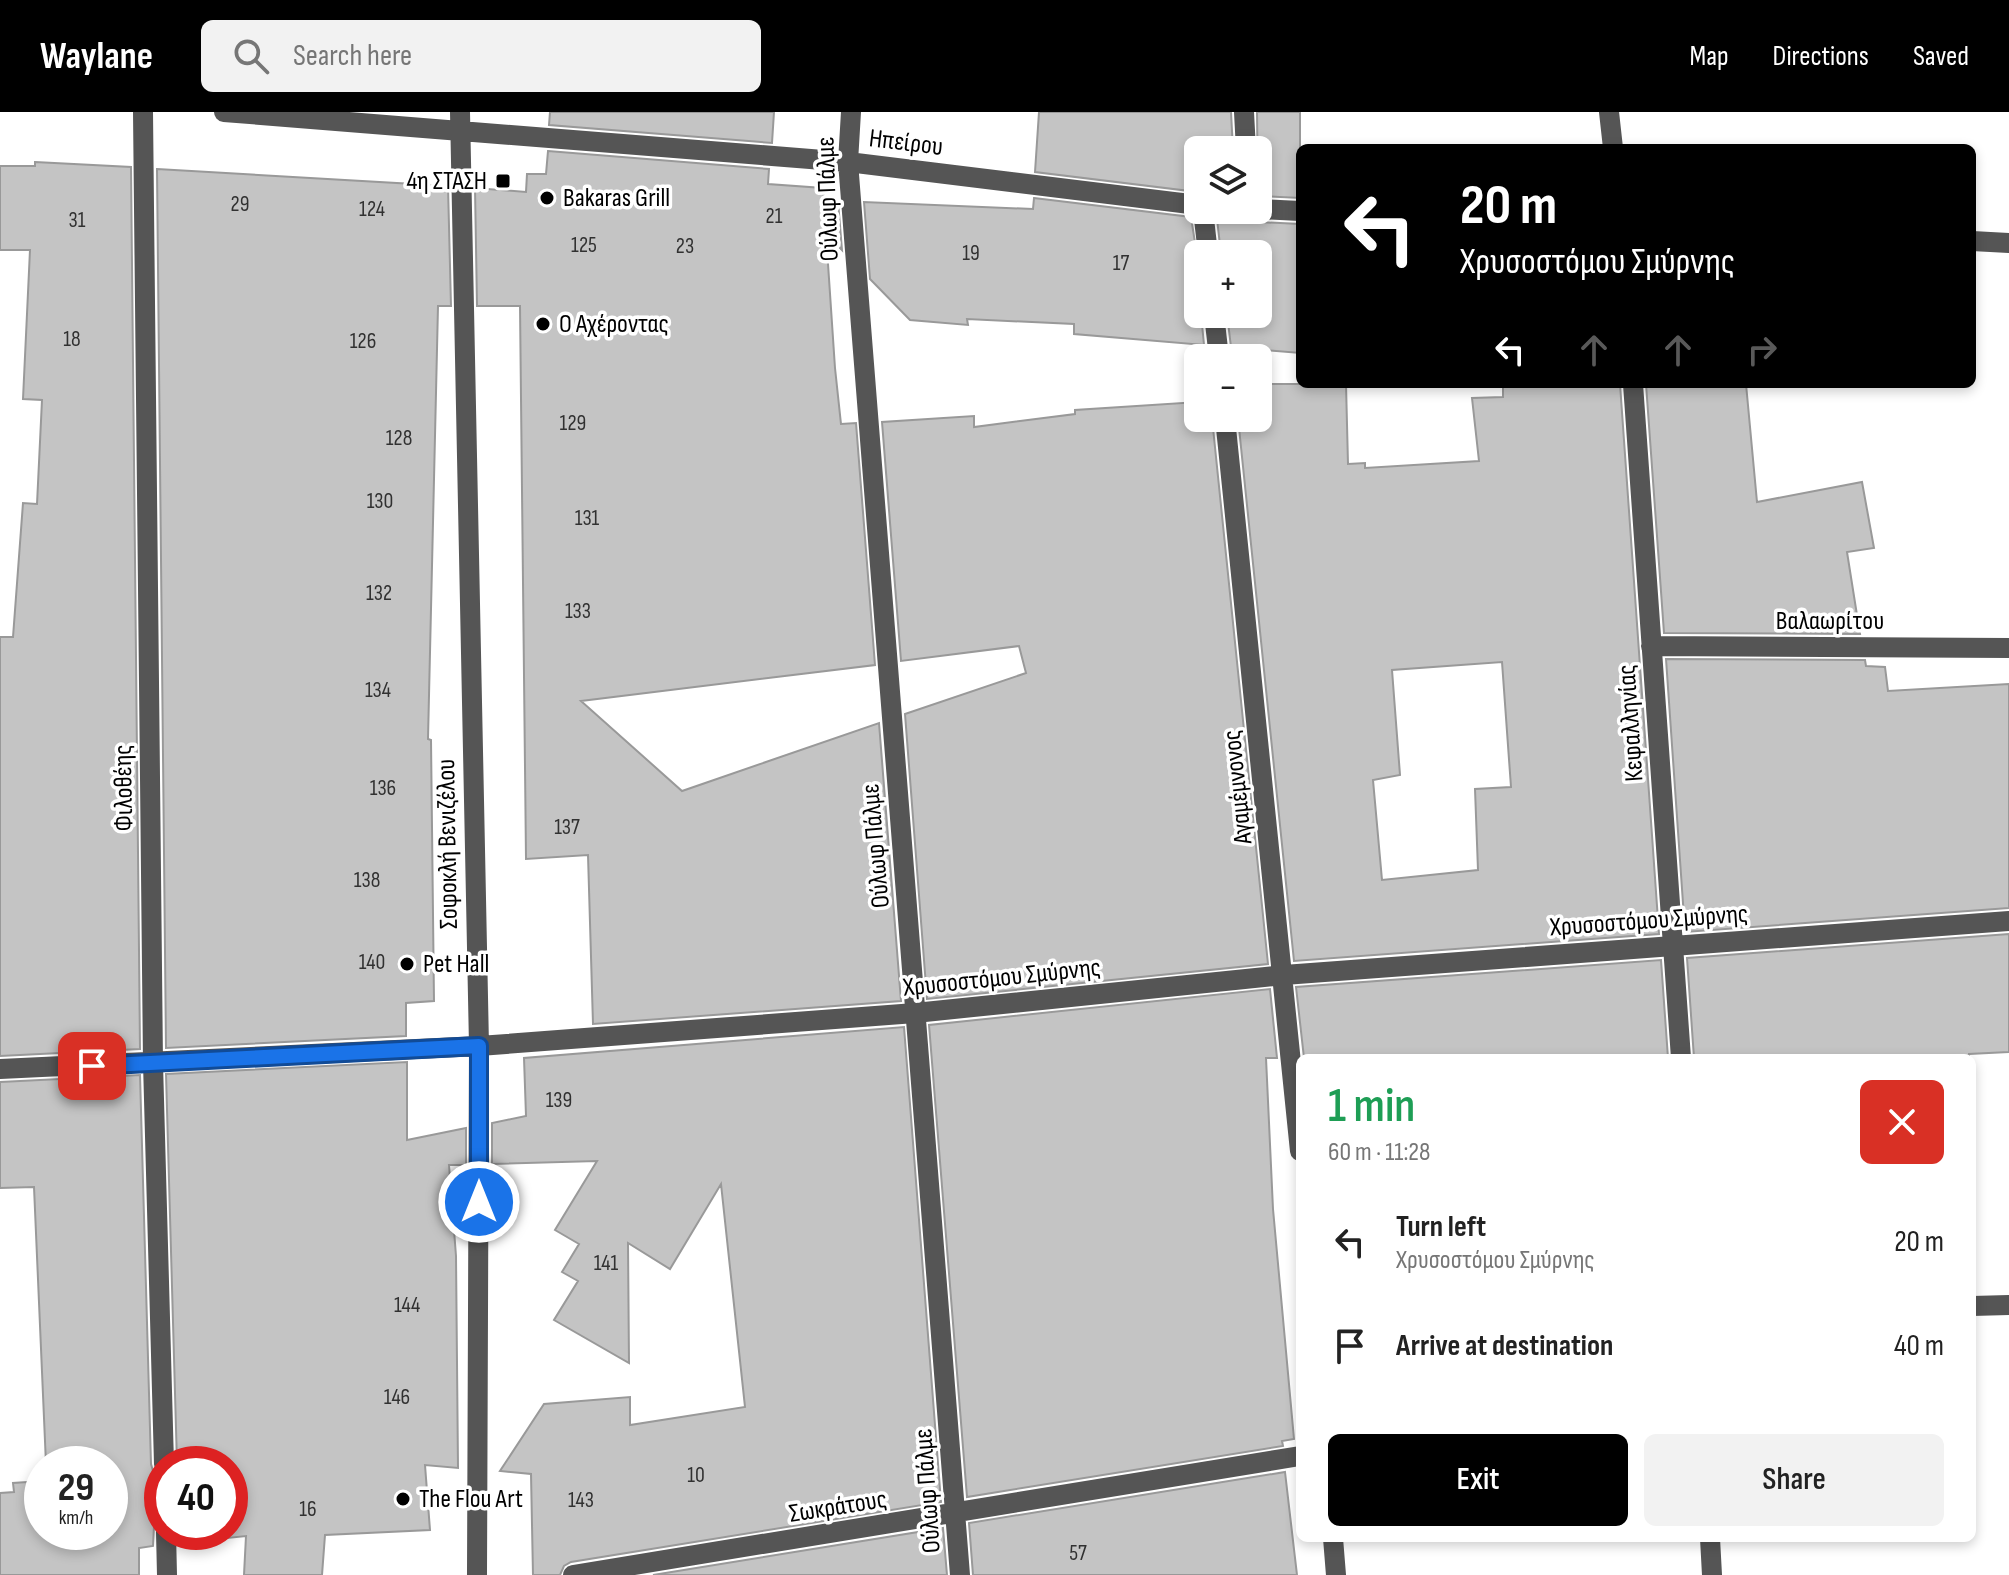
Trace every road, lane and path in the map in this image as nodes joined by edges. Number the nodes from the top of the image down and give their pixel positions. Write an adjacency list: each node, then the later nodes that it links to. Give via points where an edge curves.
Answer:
1 (143, 112): 25 (street, Φιλοθέης)
2 (224, 112): 6 (street, Ηπείρου)
3 (851, 112): 9 (street, Ούλωφ Πάλμε)
4 (1244, 112): 7 (street)
5 (1609, 112): 8 (street)
6 (459, 122): 9 (street, Ηπείρου); 23 (street, Σοφοκλή Βενιζέλου)
7 (1245, 136)
8 (1613, 144)
9 (848, 162): 10 (street, Ηπείρου); 22 (street, Ούλωφ Πάλμε)
10 (1184, 203)
11 (1272, 210): 12 (street)
12 (1296, 211)
13 (1976, 241): 14 (street)
14 (2009, 243)
15 (1633, 388): 17 (street, Κεφαλληνίας)
16 (1226, 432): 21 (street, Αγαμέμνονος)
17 (1651, 646): 18 (street, Βαλαωρίτου); 20 (street, Κεφαλληνίας)
18 (2009, 648)
19 (2009, 921): 20 (street, Χρυσοστόμου Σμύρνης)
20 (1674, 945): 21 (street, Χρυσοστόμου Σμύρνης); 24 (street, Κεφαλληνίας)
21 (1284, 975): 22 (street, Χρυσοστόμου Σμύρνης); 27 (street, Αγαμέμνονος)
22 (915, 1013): 23 (street, Χρυσοστόμου Σμύρνης); 32 (street, Ούλωφ Πάλμε)
23 (479, 1046): 25 (street, Χρυσοστόμου Σμύρνης); 37 (street, Σοφοκλή Βενιζέλου)
24 (1681, 1054)
25 (153, 1063): 26 (street, Χρυσοστόμου Σμύρνης); 30 (street, Φιλοθέης)
26 (0, 1069)
27 (1296, 1107)
28 (2009, 1305): 29 (street)
29 (1976, 1306)
30 (164, 1446)
31 (1296, 1457): 32 (street, Σωκράτους)
32 (956, 1514): 38 (street, Σωκράτους); 39 (street, Ούλωφ Πάλμε)
33 (1333, 1542): 40 (street)
34 (1710, 1542): 41 (street)
35 (166, 1550): 36 (street)
36 (167, 1575)
37 (477, 1575)
38 (573, 1575)
39 (960, 1575)
40 (1336, 1575)
41 (1712, 1575)

